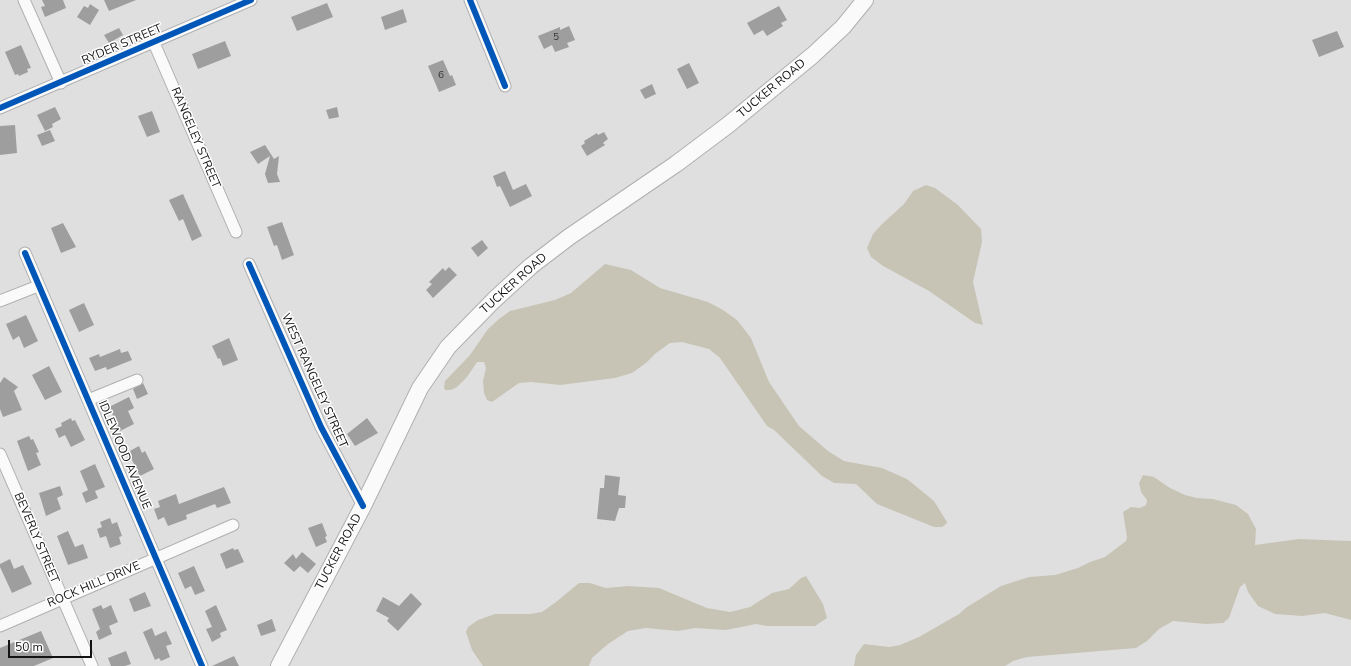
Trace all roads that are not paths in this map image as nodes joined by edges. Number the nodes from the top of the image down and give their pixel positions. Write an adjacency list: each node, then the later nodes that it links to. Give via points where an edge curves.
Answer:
1 (24, 0): 6 (street)
2 (251, 0): 5 (street, RYDER STREET)
3 (470, 0): 7 (street)
4 (866, 0): 17 (main road, TUCKER ROAD, via 843,27 818,50 728,125 670,169 557,246 494,300 448,347 429,373)
5 (154, 43): 6 (street, RYDER STREET); 9 (street, RANGELEY STREET)
6 (61, 83): 8 (street, RYDER STREET)
7 (505, 86)
8 (0, 108)
9 (236, 232)
10 (25, 253): 12 (street, IDLEWOOD AVENUE)
11 (249, 264): 17 (street, WEST RANGELEY STREET, via 321,427)
12 (38, 286): 13 (street); 15 (street, IDLEWOOD AVENUE)
13 (0, 301)
14 (137, 380): 15 (street)
15 (88, 400): 19 (street, IDLEWOOD AVENUE)
16 (0, 454): 20 (street, BEVERLY STREET)
17 (363, 506): 24 (main road, TUCKER ROAD)
18 (233, 526): 19 (street, ROCK HILL DRIVE)
19 (156, 559): 20 (street, ROCK HILL DRIVE); 23 (street, IDLEWOOD AVENUE)
20 (62, 599): 21 (street, ROCK HILL DRIVE); 22 (street, BEVERLY STREET)
21 (0, 626)
22 (92, 666)
23 (202, 666)
24 (279, 666)

